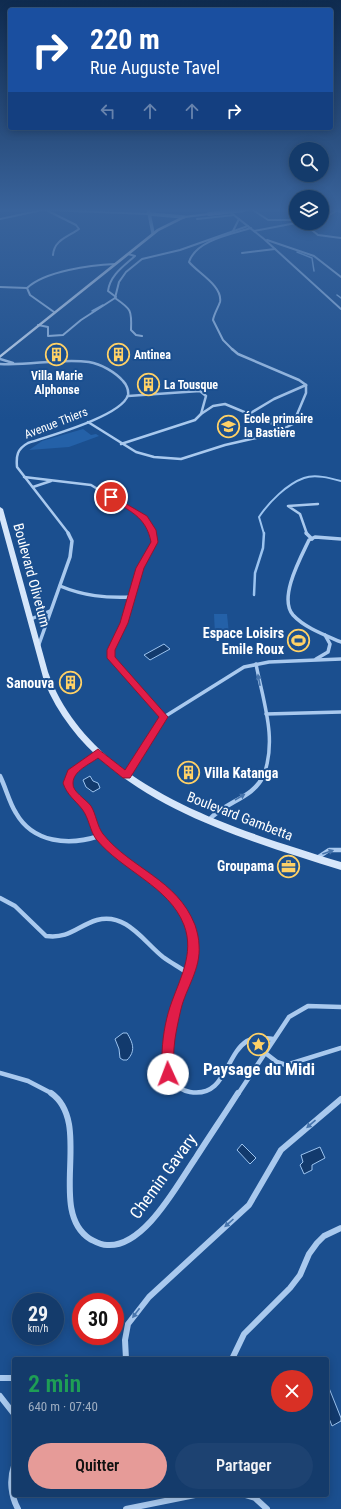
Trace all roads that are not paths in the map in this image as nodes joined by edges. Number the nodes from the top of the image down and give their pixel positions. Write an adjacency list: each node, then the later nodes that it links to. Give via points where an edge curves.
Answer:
1 (45, 278): 8 (street, via 32,283)
2 (97, 278): 11 (main road)
3 (112, 278): 9 (street, via 108,284 108,291)
4 (122, 278): 9 (street)
5 (206, 278): 17 (street, via 219,294 213,320 223,340 238,354)
6 (307, 278): 10 (street)
7 (0, 287): 8 (street)
8 (27, 288): 11 (street, via 30,295)
9 (115, 298): 12 (street, via 58,337 48,337 48,327); 13 (street, via 130,309 131,330)
10 (341, 309)
11 (54, 312): 12 (main road)
12 (38, 325): 14 (main road)
13 (142, 336)
14 (0, 358): 16 (street)
15 (0, 365): 16 (street)
16 (19, 365): 18 (street, via 91,362 120,378 127,386)
17 (306, 385): 20 (street, via 274,398); 22 (street, via 306,393 293,424)
18 (128, 396): 19 (street, via 200,391 206,396); 21 (street, Avenue Thiers, via 118,407)
19 (200, 414): 20 (street, via 212,406 221,404); 23 (street, via 191,423)
20 (248, 414): 22 (street)
21 (88, 422): 23 (street); 24 (street, Avenue Thiers, via 22,446 16,455 15,463)
22 (283, 428): 23 (street, via 273,434 225,445 182,459 145,455)
23 (121, 444)
24 (24, 477): 25 (street); 26 (street, Avenue Thiers)
25 (56, 480): 26 (street); 32 (street, via 91,485 139,514 149,524 154,542 140,568)
26 (33, 488): 31 (street, Avenue Thiers, via 72,541 70,557)
27 (318, 504): 29 (street, via 288,506 300,514 306,533)
28 (0, 509): 34 (main road, Boulevard Olivetum)
29 (312, 539): 30 (street); 35 (street, via 309,540 289,590 288,602 290,610 297,618)
30 (341, 539)
31 (60, 586): 32 (street, via 97,598); 33 (street, Avenue Thiers)
32 (131, 597): 45 (street, via 124,623 111,650 111,658)
33 (51, 611): 34 (street); 38 (street, Avenue Thiers)
34 (31, 619): 38 (main road, Boulevard Olivetum)
35 (324, 633): 36 (street); 37 (street)
36 (341, 642): 37 (street)
37 (330, 644): 39 (street)
38 (38, 647): 46 (main road, Boulevard Gambetta, via 46,678 59,704 77,730)
39 (328, 652): 40 (street, via 334,658); 41 (street)
40 (340, 659): 41 (street)
41 (313, 661): 42 (street)
42 (256, 664): 44 (street, one-way to 42); 45 (street, via 244,668)
43 (341, 712): 44 (street)
44 (266, 714): 49 (street, one-way to 44, via 221,807 251,790 261,780 270,752)
45 (164, 717): 48 (street)
46 (98, 753): 48 (main road, Boulevard Gambetta); 50 (street, via 72,772 68,783 70,790 87,808)
47 (0, 776): 50 (street, via 16,813 30,830 41,836 70,843)
48 (127, 776): 49 (main road, Boulevard Gambetta, via 169,801)
49 (209, 820): 52 (main road, Boulevard Gambetta)
50 (99, 836): 55 (street, via 115,852 170,894 183,912 190,926 194,945)
51 (341, 850): 52 (street, one-way to 51, via 330,850)
52 (317, 859): 53 (main road, Boulevard Gambetta)
53 (341, 866)
54 (0, 898): 55 (street, via 15,906 46,936 55,938 98,920 115,920 126,924 163,957)
55 (189, 974): 57 (street, via 175,1008 168,1049 168,1074 172,1081 189,1092 212,1088 221,1081 236,1052 247,1040 263,1037)
56 (341, 1007): 57 (street, Chemin Gavary, via 310,1004 299,1008 289,1016)
57 (272, 1039): 59 (street, Chemin Gavary)
58 (341, 1048): 59 (street, via 286,1064 273,1060)
59 (264, 1052): 60 (street, Chemin Gavary, via 159,1212 143,1230 123,1242 106,1246 88,1240 75,1224 71,1201 70,1136 66,1110 55,1094)
60 (0, 1073)
61 (341, 1099): 63 (street, one-way to 63, via 281,1150 249,1205 149,1296 128,1324)
62 (341, 1228): 64 (street, via 324,1236 317,1243 290,1288 244,1334)
63 (126, 1357)
64 (233, 1357)
65 (0, 1378): 66 (street)
66 (12, 1378)
67 (0, 1396): 68 (street)
68 (12, 1411)
69 (12, 1479): 70 (street)
70 (12, 1490)
71 (13, 1497): 74 (street)
72 (185, 1497): 75 (street)
73 (252, 1497): 76 (street)
74 (18, 1509)
75 (126, 1509)
76 (267, 1509)

